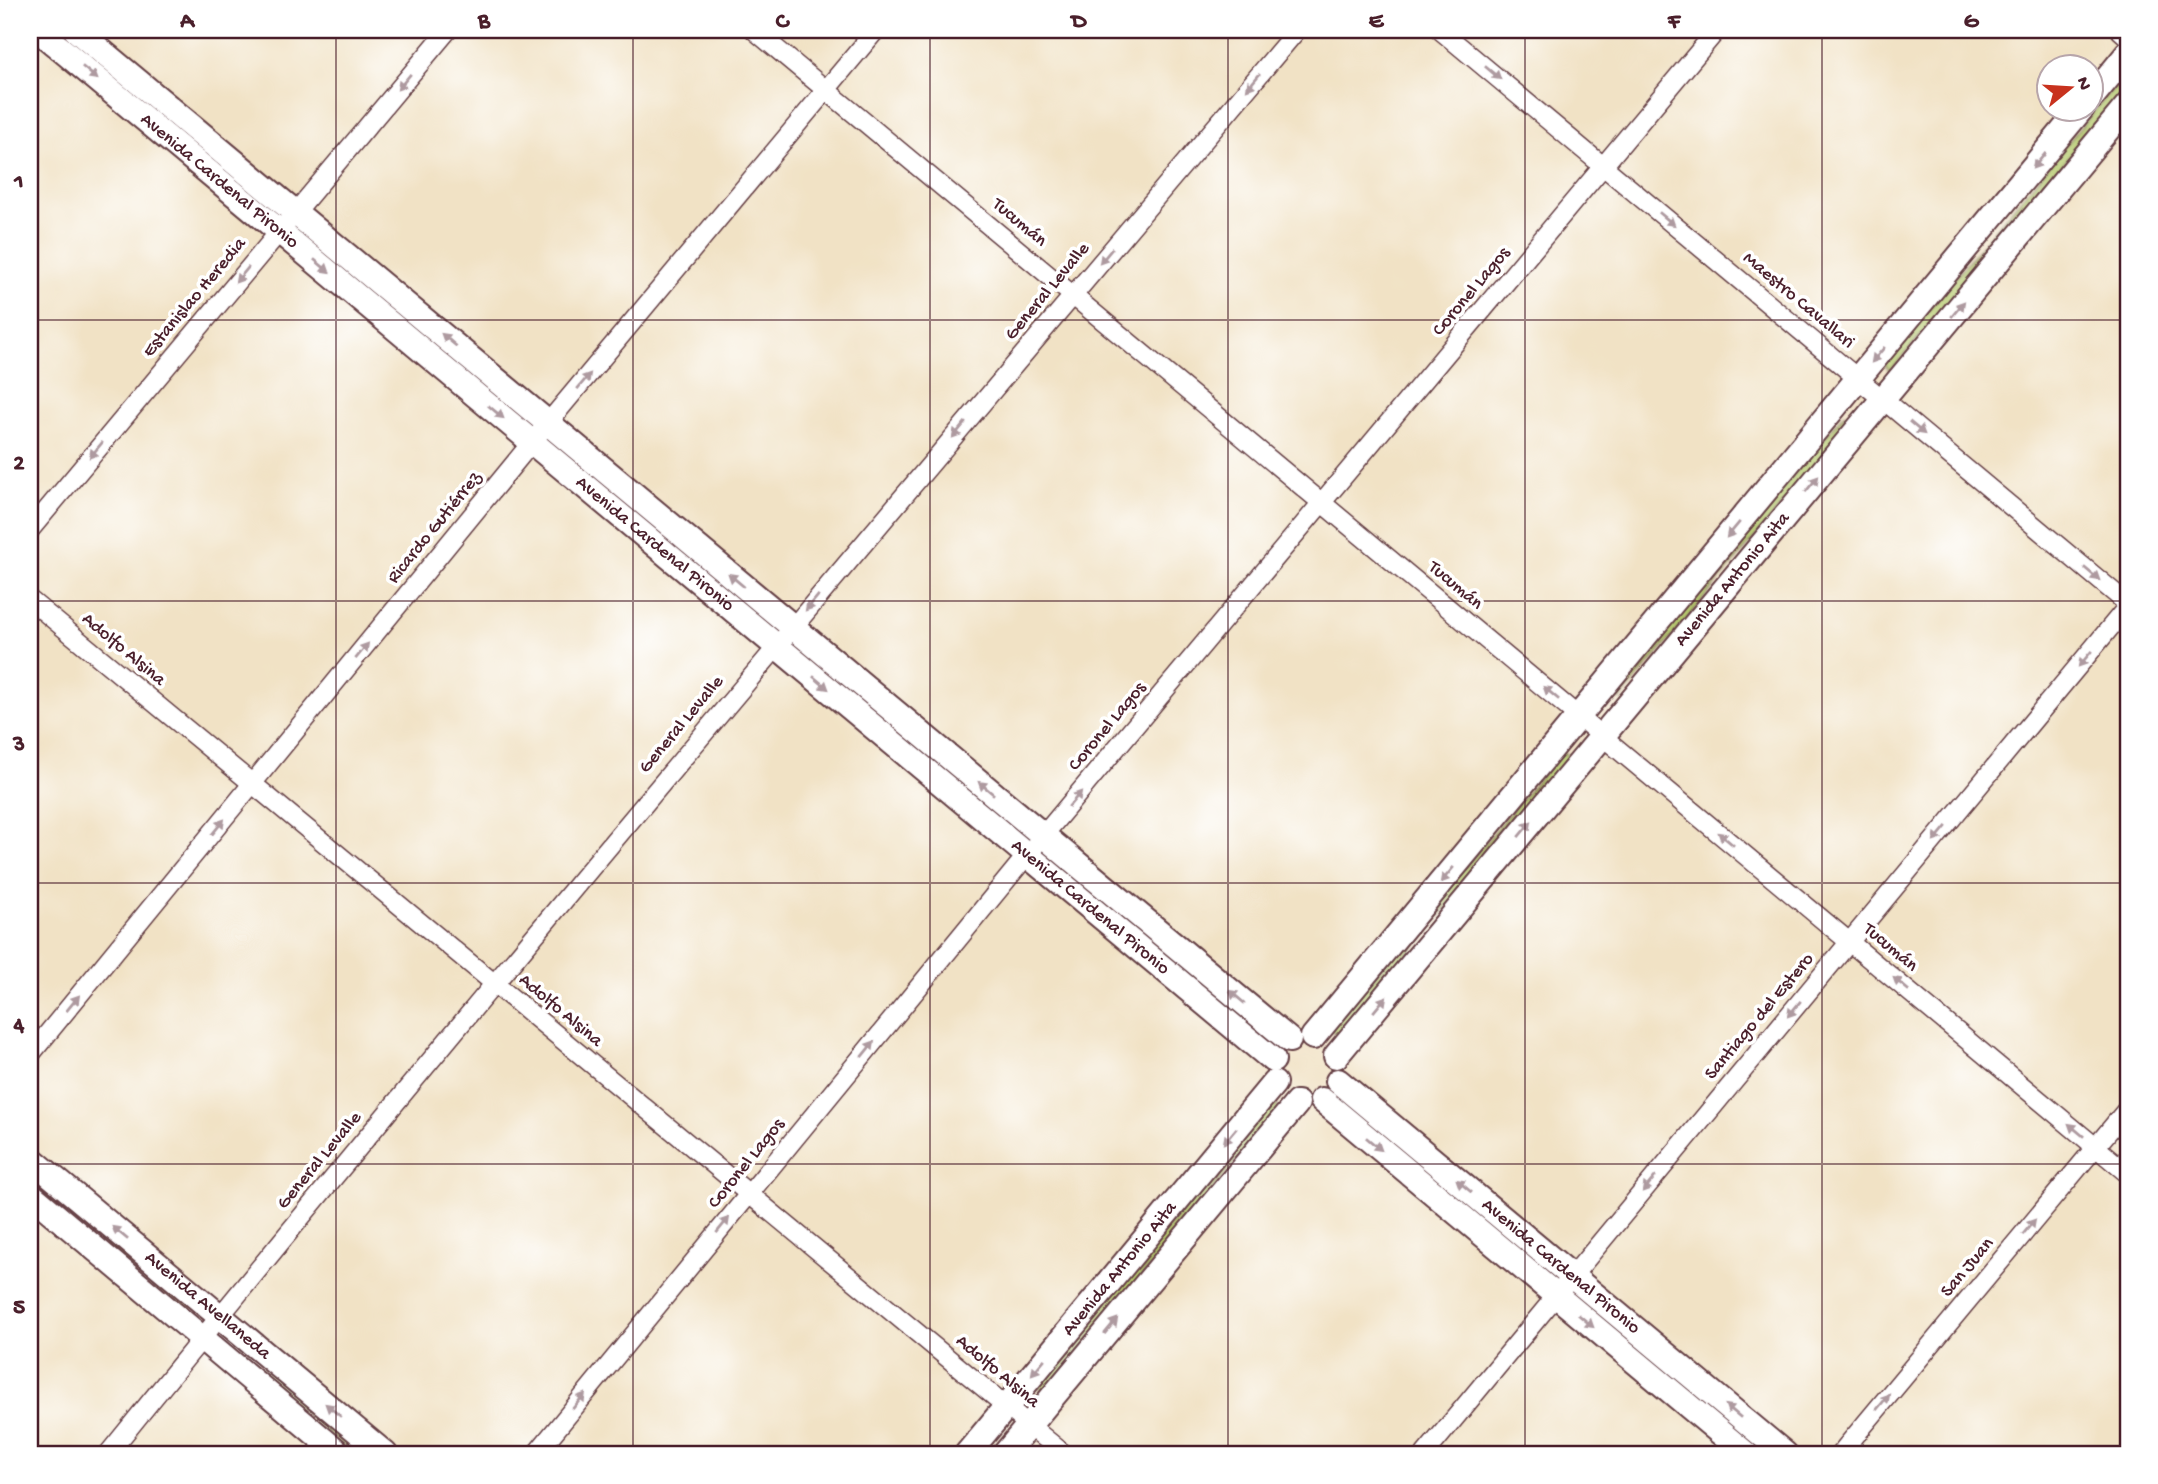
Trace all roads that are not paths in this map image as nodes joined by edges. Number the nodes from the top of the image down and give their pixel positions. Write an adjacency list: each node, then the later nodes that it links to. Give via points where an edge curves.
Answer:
1 (38, 30): 18 (main road, Avenida Cardenal Pironio, one-way to 18)
2 (76, 30): 17 (main road, Avenida Cardenal Pironio)
3 (448, 30): 17 (street, Estanislao Heredia, one-way to 17)
4 (754, 30): 13 (street, Tucumán)
5 (876, 30): 13 (street, Ricardo Gutiérrez)
6 (1297, 30): 19 (street, General Levalle, one-way to 19)
7 (1440, 30): 16 (street, Maestro Cavallari, one-way to 16)
8 (1717, 30): 16 (street, Coronel Lagos)
9 (2119, 30): 10 (street)
10 (2128, 37)
11 (2128, 53): 12 (main road)
12 (2106, 79)
13 (826, 90): 19 (street, Tucumán); 22 (street, Ricardo Gutiérrez, one-way to 13)
14 (2128, 105): 21 (main road, Avenida Antonio Aita, one-way to 14)
15 (2070, 122): 20 (main road, Avenida Antonio Aita, one-way to 20)
16 (1603, 166): 20 (street, Maestro Cavallari, one-way to 20); 24 (street, Coronel Lagos)
17 (295, 212): 18 (street, Estanislao Heredia); 22 (main road, Avenida Cardenal Pironio, one-way to 17)
18 (278, 230): 23 (main road, Avenida Cardenal Pironio, one-way to 23); 25 (street, Estanislao Heredia, one-way to 25)
19 (1073, 296): 24 (street, Tucumán); 28 (street, General Levalle, one-way to 28)
20 (1858, 379): 21 (street, Maestro Cavallari); 30 (main road, Avenida Antonio Aita, one-way to 30)
21 (1883, 399): 27 (street, Maestro Cavallari, one-way to 27); 31 (main road, Avenida Antonio Aita, one-way to 21)
22 (548, 424): 23 (street, Ricardo Gutiérrez); 28 (main road, Avenida Cardenal Pironio, one-way to 22)
23 (533, 442): 29 (main road, Avenida Cardenal Pironio); 32 (street, Ricardo Gutiérrez, one-way to 23)
24 (1323, 503): 30 (street, Tucumán, one-way to 24); 33 (street, Coronel Lagos, one-way to 24)
25 (30, 530)
26 (30, 600): 32 (street, Adolfo Alsina)
27 (2128, 605): 35 (street, Santiago del Estero, one-way to 35)
28 (792, 627): 29 (street, General Levalle); 33 (main road, Avenida Cardenal Pironio, one-way to 28)
29 (776, 645): 34 (main road, Avenida Cardenal Pironio, one-way to 34); 36 (street, General Levalle)
30 (1578, 716): 31 (street, Tucumán); 37 (main road, Avenida Antonio Aita, one-way to 37)
31 (1602, 736): 35 (street, Tucumán, one-way to 31); 39 (main road, Avenida Antonio Aita, one-way to 31)
32 (253, 784): 36 (street, Adolfo Alsina); 38 (street, Ricardo Gutiérrez, one-way to 32)
33 (1044, 836): 34 (street, Coronel Lagos); 37 (main road, Avenida Cardenal Pironio, one-way to 33)
34 (1027, 855): 40 (main road, Avenida Cardenal Pironio); 49 (street, Coronel Lagos, one-way to 34)
35 (1850, 942): 45 (street, Tucumán, one-way to 35); 50 (street, Santiago del Estero, one-way to 50)
36 (494, 984): 49 (street, Adolfo Alsina); 52 (street, General Levalle)
37 (1301, 1039): 39 (main road, via 1325,1042); 40 (main road, via 1279,1049)
38 (30, 1055)
39 (1336, 1056): 41 (main road)
40 (1273, 1071): 43 (main road, via 1282,1094); 54 (main road, Avenida Antonio Aita, one-way to 54)
41 (1338, 1081): 42 (main road); 50 (main road, Avenida Cardenal Pironio, one-way to 41)
42 (1322, 1100): 43 (main road); 51 (main road, Avenida Cardenal Pironio, one-way to 51)
43 (1297, 1103): 55 (main road, Avenida Antonio Aita, one-way to 43)
44 (2128, 1108): 45 (street, San Juan)
45 (2096, 1147): 47 (street, Tucumán); 66 (street, San Juan, one-way to 45)
46 (30, 1158): 52 (main road, Avenida Avellaneda, one-way to 46)
47 (2128, 1174)
48 (30, 1194): 53 (main road, Avenida Avellaneda)
49 (749, 1194): 54 (street, Adolfo Alsina); 59 (street, Coronel Lagos, one-way to 49)
50 (1571, 1276): 51 (street, Santiago del Estero); 65 (main road, Avenida Cardenal Pironio, one-way to 50)
51 (1555, 1295): 63 (street, Santiago del Estero); 64 (main road, Avenida Cardenal Pironio, one-way to 64)
52 (219, 1316): 53 (street, General Levalle); 58 (main road, Avenida Avellaneda, one-way to 52)
53 (201, 1338): 56 (street, General Levalle); 57 (main road, Avenida Avellaneda)
54 (1006, 1406): 55 (street, Adolfo Alsina); 60 (main road, Avenida Antonio Aita)
55 (1029, 1425): 61 (main road, Avenida Antonio Aita); 62 (street, Adolfo Alsina)
56 (108, 1454)
57 (340, 1454)
58 (385, 1454)
59 (536, 1454)
60 (967, 1454)
61 (1005, 1454)
62 (1064, 1454)
63 (1425, 1454)
64 (1746, 1454)
65 (1785, 1454)
66 (1840, 1454)

